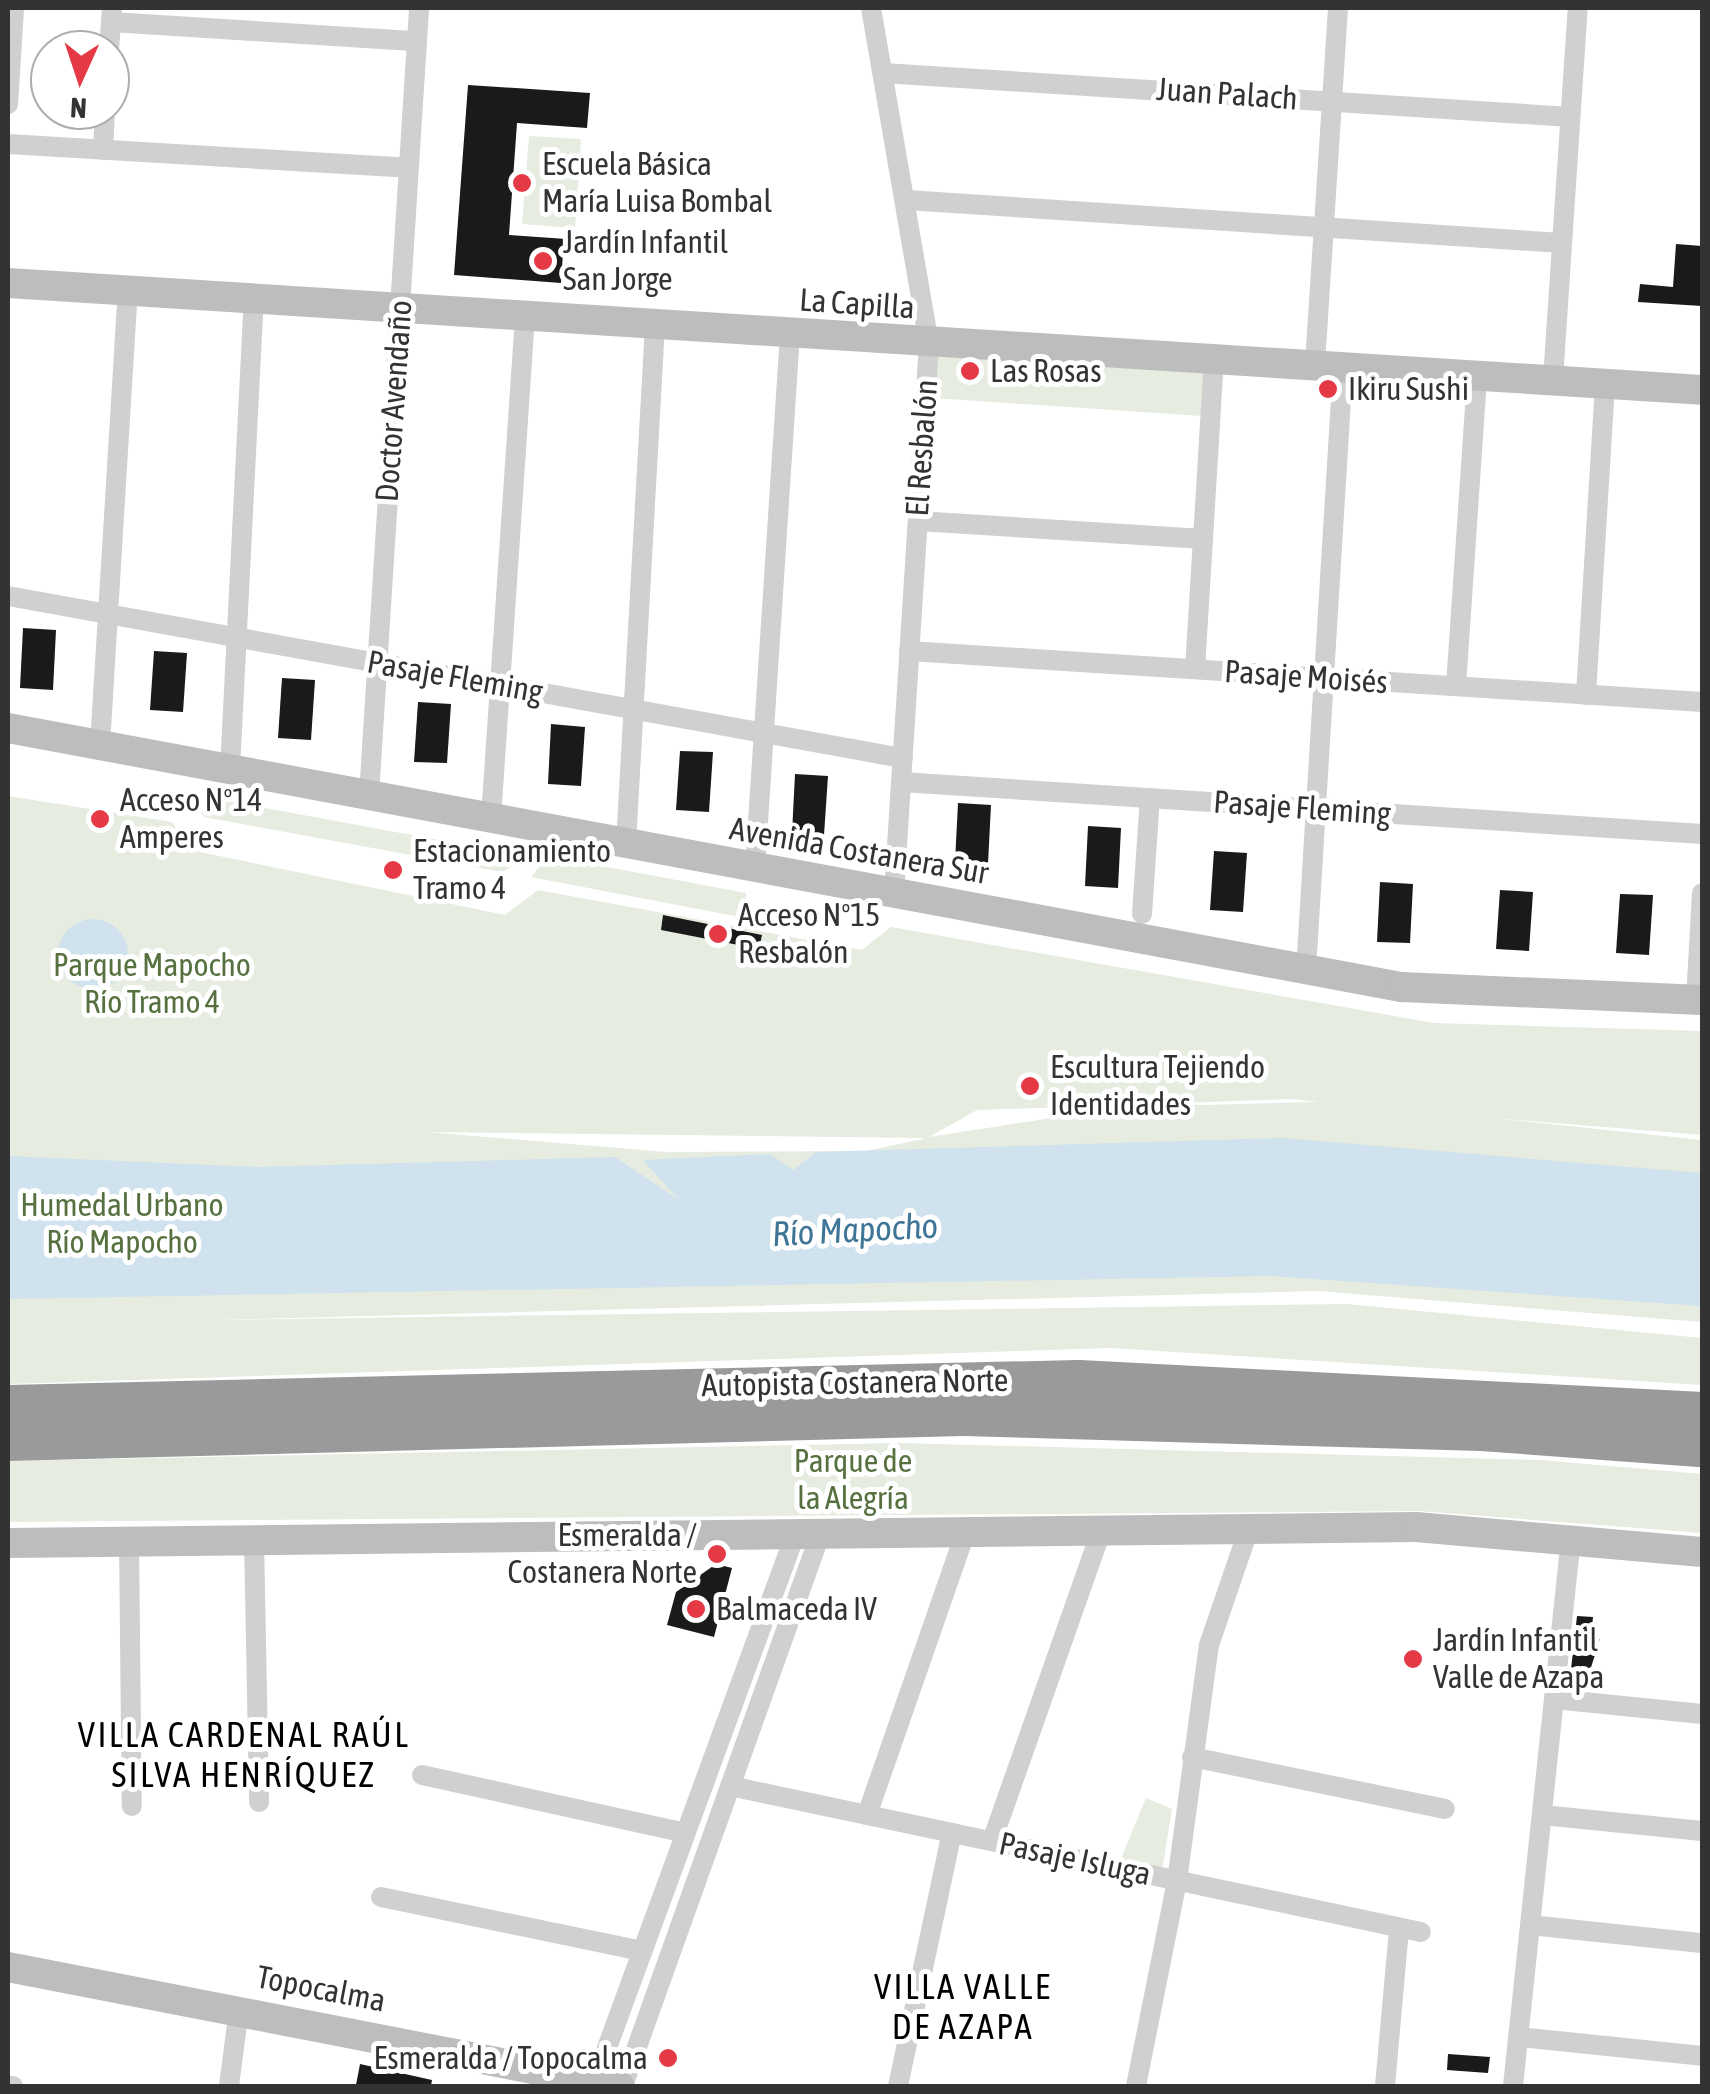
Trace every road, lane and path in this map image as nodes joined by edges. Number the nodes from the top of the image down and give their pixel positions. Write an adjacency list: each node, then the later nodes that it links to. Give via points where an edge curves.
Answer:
1 (14, 8): 10 (street)
2 (418, 8): 7 (street, Doctor Avendaño)
3 (872, 8): 8 (street, El Resbalón)
4 (1338, 8): 9 (street)
5 (1578, 8): 11 (street)
6 (111, 15): 7 (street)
7 (416, 41): 15 (street, Doctor Avendaño)
8 (883, 72): 9 (street, Juan Palach); 16 (street, El Resbalón)
9 (1332, 101): 11 (street, Juan Palach); 17 (street)
10 (8, 104)
11 (1570, 117): 18 (street)
12 (104, 130): 14 (street)
13 (8, 144): 14 (street)
14 (103, 150): 15 (street)
15 (408, 168): 22 (street, Doctor Avendaño)
16 (906, 200): 17 (street); 26 (street, El Resbalón)
17 (1324, 228): 18 (street); 28 (street)
18 (1562, 243): 30 (street)
19 (8, 283): 20 (street, La Capilla)
20 (128, 291): 21 (street, La Capilla); 36 (street)
21 (254, 299): 22 (street, La Capilla); 37 (street)
22 (400, 308): 23 (street, La Capilla); 39 (street, Doctor Avendaño)
23 (525, 317): 24 (street, La Capilla); 42 (street)
24 (655, 326): 25 (street, La Capilla); 46 (street)
25 (790, 334): 26 (street, La Capilla); 48 (street)
26 (929, 344): 27 (street, La Capilla); 33 (street, El Resbalón)
27 (1214, 359): 28 (street, La Capilla); 34 (street)
28 (1330, 365): 29 (street, La Capilla); 41 (street)
29 (1477, 375): 30 (street, La Capilla); 43 (street)
30 (1553, 380): 31 (street, La Capilla)
31 (1605, 383): 32 (street, La Capilla); 44 (street)
32 (1702, 390)
33 (918, 521): 34 (street); 38 (street, El Resbalón)
34 (1203, 539): 40 (street)
35 (8, 596): 36 (street, Pasaje Fleming)
36 (109, 614): 37 (street, Pasaje Fleming); 49 (street)
37 (236, 638): 39 (street, Pasaje Fleming); 51 (street)
38 (909, 651): 40 (street, Pasaje Moisés); 50 (street, El Resbalón)
39 (378, 662): 42 (street, Pasaje Fleming); 53 (street, Doctor Avendaño)
40 (1195, 670): 41 (street, Pasaje Moisés)
41 (1325, 678): 43 (street, Pasaje Moisés); 55 (street)
42 (500, 685): 46 (street, Pasaje Fleming); 56 (street)
43 (1456, 686): 44 (street, Pasaje Moisés)
44 (1586, 695): 45 (street, Pasaje Moisés)
45 (1702, 702)
46 (634, 710): 48 (street, Pasaje Fleming); 58 (street)
47 (8, 728): 49 (street, Avenida Costanera Sur)
48 (764, 732): 50 (street, Pasaje Fleming); 59 (street)
49 (100, 745): 51 (street, Avenida Costanera Sur)
50 (902, 758): 52 (street, El Resbalón)
51 (230, 770): 53 (street, Avenida Costanera Sur)
52 (901, 782): 54 (street, Pasaje Fleming); 60 (street, El Resbalón)
53 (370, 796): 56 (street, Avenida Costanera Sur)
54 (1150, 798): 55 (street, Pasaje Fleming); 62 (street)
55 (1317, 809): 57 (street, Pasaje Fleming); 63 (street)
56 (491, 818): 58 (street, Avenida Costanera Sur)
57 (1702, 834)
58 (626, 844): 59 (street, Avenida Costanera Sur)
59 (755, 868): 60 (street, Avenida Costanera Sur)
60 (894, 893): 63 (street, Avenida Costanera Sur)
61 (1702, 893): 64 (street)
62 (1142, 914)
63 (1306, 970): 64 (street, Avenida Costanera Sur, via 1447,992)
64 (1699, 1000)
65 (8, 1405): 66 (highway, Autopista Costanera Norte, via 1079,1380)
66 (1702, 1412)
67 (8, 1441): 68 (highway, Autopista Costanera Norte, via 963,1416 1482,1430)
68 (1702, 1447)
69 (1248, 1531): 70 (street); 74 (street, via 1416,1527); 80 (street, via 1209,1645)
70 (1101, 1532): 71 (street); 91 (street)
71 (964, 1534): 72 (street); 86 (street)
72 (808, 1535): 73 (street); 82 (street); 89 (street)
73 (254, 1538): 75 (street); 83 (street)
74 (1571, 1538): 77 (street); 78 (street)
75 (129, 1540): 76 (street); 84 (street)
76 (8, 1543)
77 (1702, 1552)
78 (1554, 1699): 79 (street); 87 (street)
79 (1702, 1714)
80 (1192, 1757): 85 (street); 92 (street)
81 (422, 1775): 89 (street)
82 (730, 1786): 86 (street, Pasaje Isluga); 101 (street)
83 (260, 1802)
84 (132, 1806)
85 (1445, 1809)
86 (867, 1815): 90 (street, Pasaje Isluga)
87 (1542, 1815): 88 (street); 94 (street)
88 (1702, 1831)
89 (685, 1832): 96 (street)
90 (952, 1833): 91 (street, Pasaje Isluga); 103 (street)
91 (992, 1841): 92 (street, Pasaje Isluga)
92 (1177, 1881): 104 (street); 105 (street, Pasaje Isluga, via 1410,1930)
93 (381, 1897): 96 (street)
94 (1530, 1925): 95 (street); 99 (street)
95 (1702, 1943)
96 (642, 1951): 101 (street)
97 (8, 1967): 98 (street, Topocalma)
98 (238, 2009): 101 (street, Topocalma); 102 (street)
99 (1519, 2036): 100 (street); 106 (street)
100 (1702, 2056)
101 (608, 2085)
102 (229, 2086)
103 (898, 2086)
104 (1136, 2086)
105 (1385, 2086)
106 (1513, 2086)

